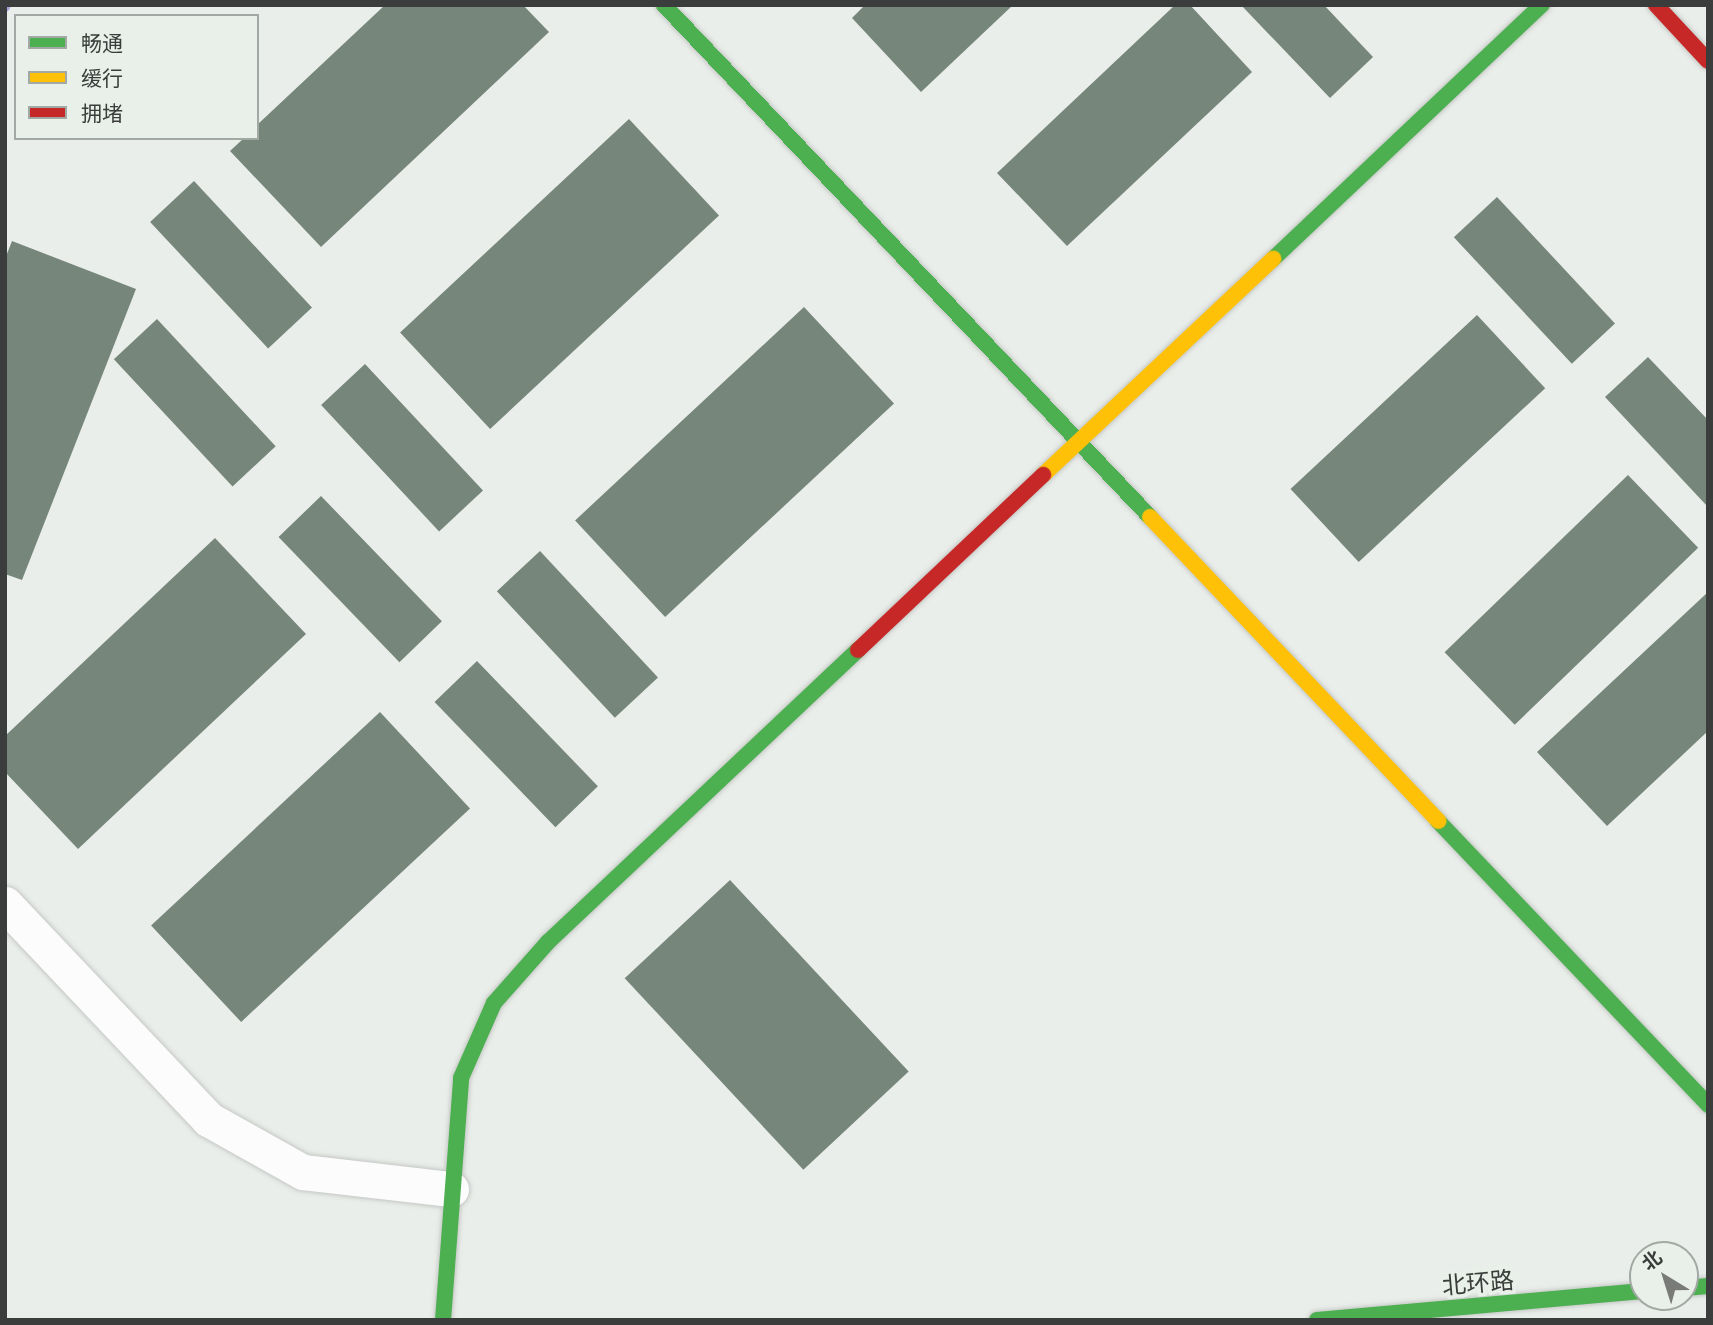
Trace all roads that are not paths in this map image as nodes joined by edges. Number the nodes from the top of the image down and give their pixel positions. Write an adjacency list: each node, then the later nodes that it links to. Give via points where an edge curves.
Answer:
1 (664, 5): 5 (street)
2 (1542, 5): 5 (street)
3 (1656, 5): 4 (street)
4 (1708, 61)
5 (1078, 443): 7 (street); 8 (street, via 548,942 494,1003 461,1077)
6 (5, 904): 8 (street, via 208,1119 303,1172)
7 (1708, 1105)
8 (451, 1189): 10 (street)
9 (1629, 1292): 11 (street, 北环路)
10 (443, 1320)
11 (1317, 1320)

